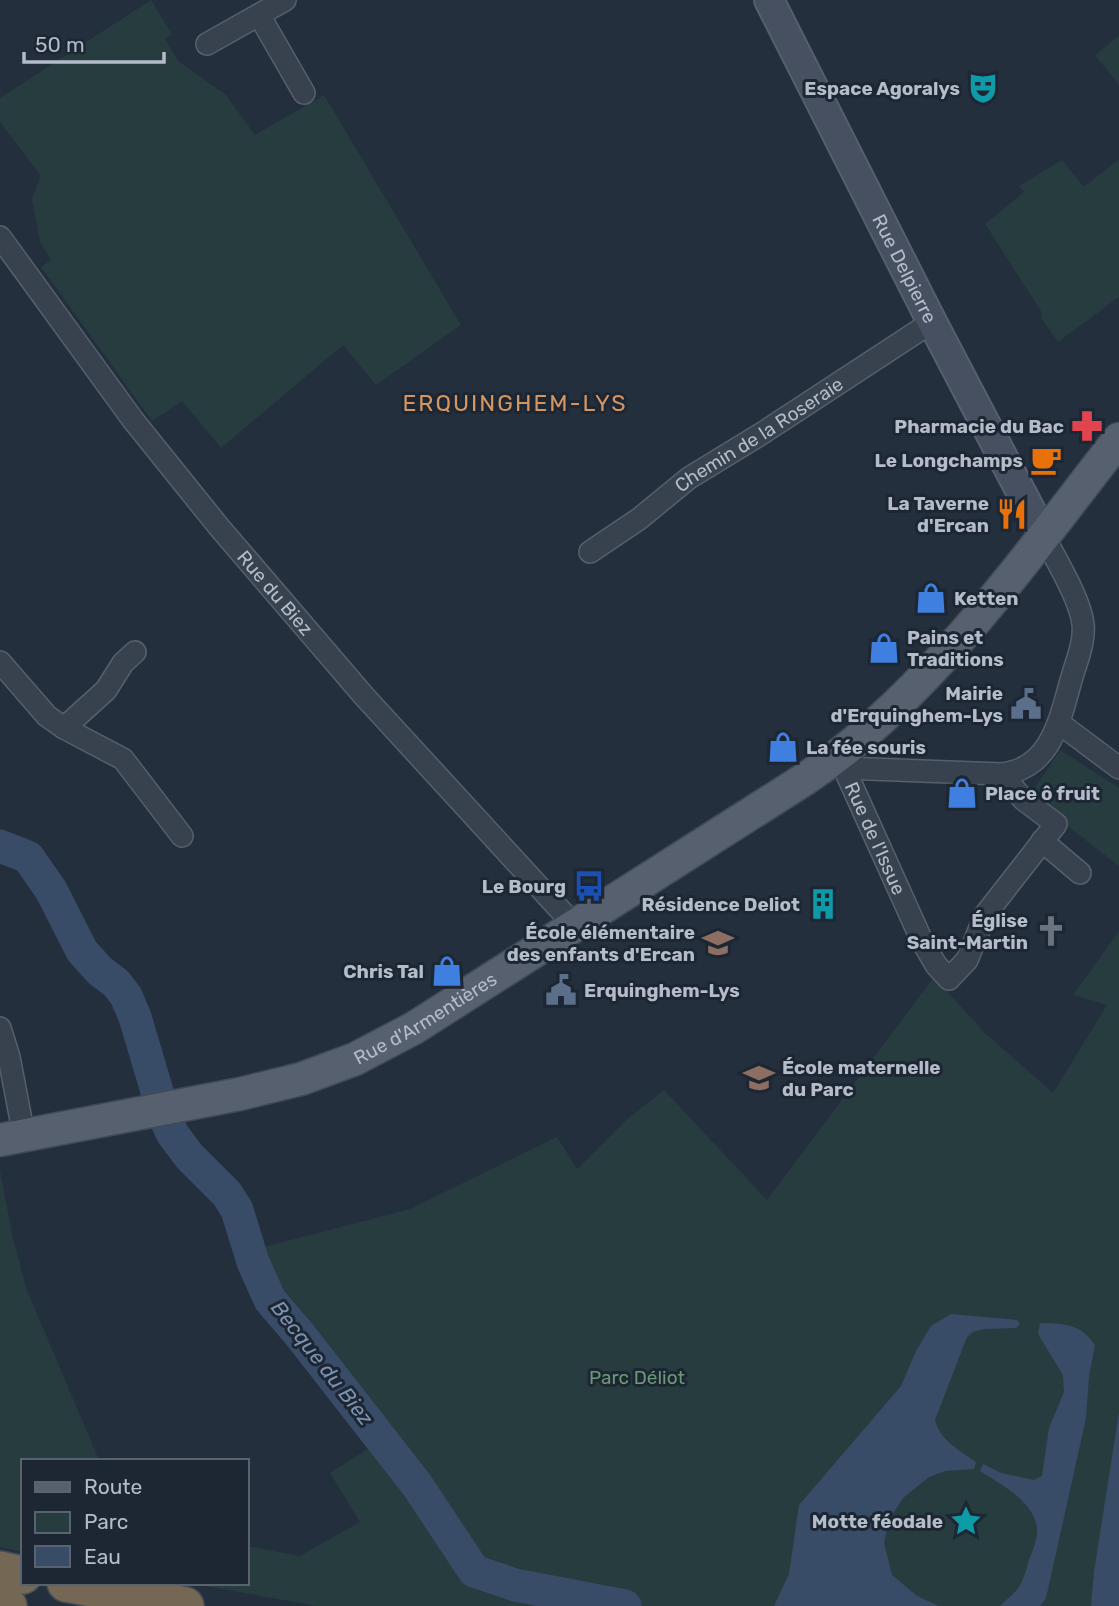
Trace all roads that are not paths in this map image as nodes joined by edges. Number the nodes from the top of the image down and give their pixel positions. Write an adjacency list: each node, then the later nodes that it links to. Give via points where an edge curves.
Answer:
1 (285, 0): 3 (street)
2 (769, 0): 7 (street, Rue Delpierre)
3 (259, 15): 4 (street); 5 (street)
4 (207, 44)
5 (304, 93)
6 (0, 237): 21 (street, Rue du Biez, via 133,420 219,527 364,696)
7 (932, 321): 9 (street, Rue Delpierre); 10 (street, Chemin de la Roseraie, via 689,478)
8 (1119, 438): 9 (main road, Rue d'Armentières)
9 (1040, 527): 13 (street, via 1083,624 1082,644); 15 (main road, Rue d'Armentières, via 979,583)
10 (590, 552)
11 (135, 652): 14 (street, via 106,690)
12 (0, 662): 14 (street, via 41,710)
13 (1059, 723): 16 (street); 17 (street, via 1051,742 1032,763)
14 (64, 729): 18 (street, via 123,759)
15 (837, 755): 17 (street); 19 (street, Rue de l'Issue, via 922,941 949,979 967,960 985,915); 21 (main road, Rue d'Armentières)
16 (1119, 768)
17 (1000, 774): 19 (street, via 1056,824)
18 (182, 836)
19 (1042, 841): 20 (street)
20 (1080, 873)
21 (570, 921): 24 (main road, Rue d'Armentières, via 414,1028 355,1059 286,1083)
22 (0, 1028): 23 (street, via 9,1056)
23 (8, 1092): 24 (street)
24 (11, 1131)
25 (0, 1570): 26 (highway)
26 (21, 1575)
27 (76, 1585): 30 (highway)
28 (0, 1604): 29 (highway)
29 (8, 1606)
30 (185, 1606)

